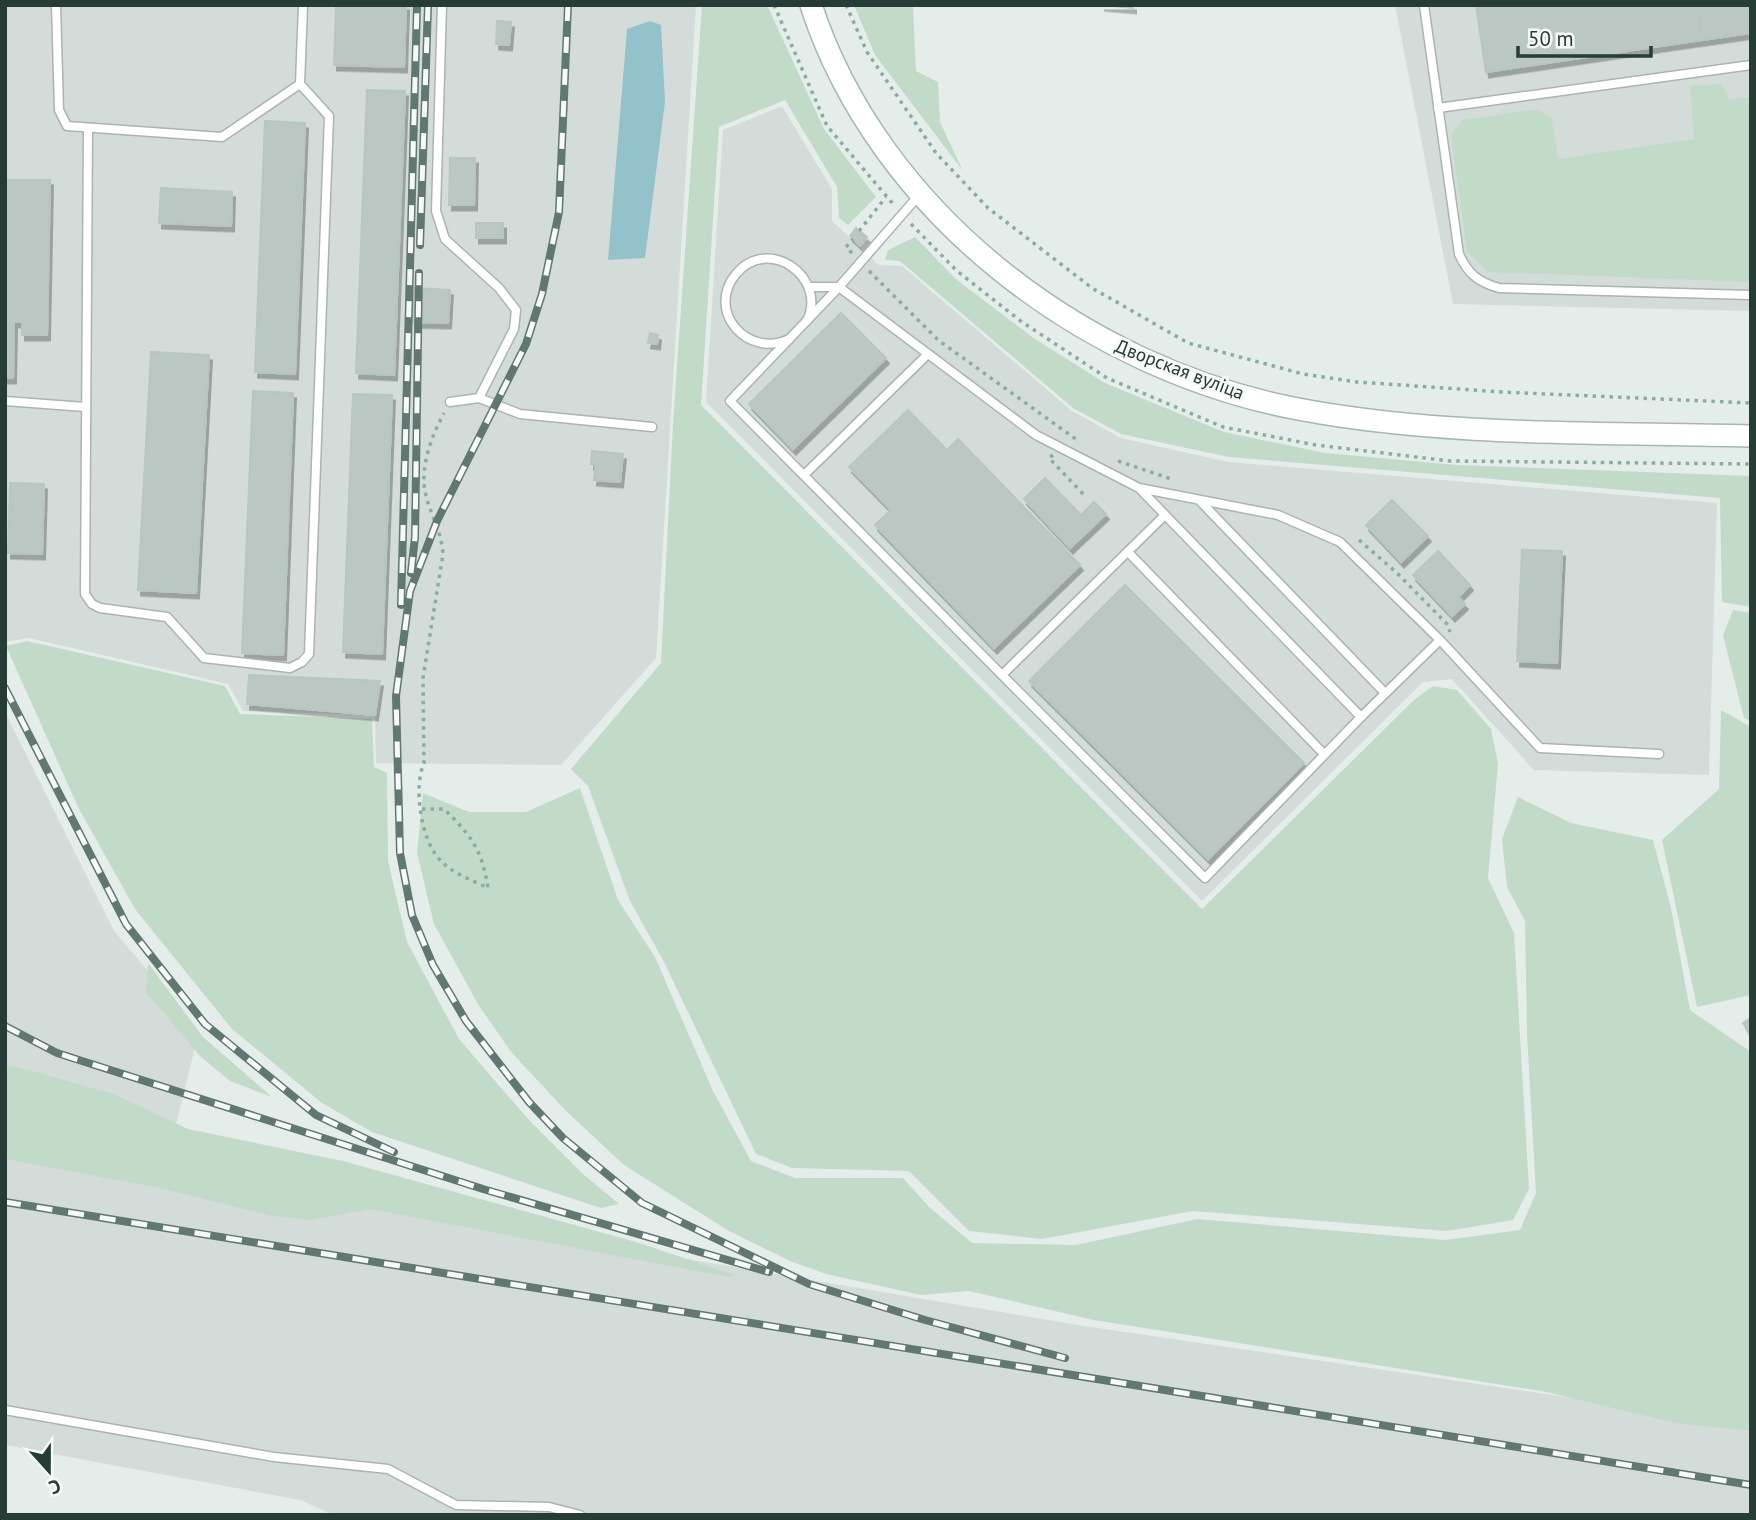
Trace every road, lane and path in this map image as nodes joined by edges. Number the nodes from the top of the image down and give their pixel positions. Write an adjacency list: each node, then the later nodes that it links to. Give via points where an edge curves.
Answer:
1 (56, 5): 11 (lane, via 59,110 67,126)
2 (303, 5): 9 (lane)
3 (442, 5): 24 (lane, via 436,211 445,239 499,288 516,310 514,328)
4 (774, 5): 13 (path, via 827,126)
5 (811, 5): 12 (street, Дворская вуліца, via 860,115)
6 (846, 5): 27 (path, via 867,52 936,153 988,208 1092,288 1188,343 1303,374 1357,382)
7 (1424, 5): 10 (lane)
8 (1751, 65): 10 (lane)
9 (300, 85): 11 (lane, via 222,137); 28 (lane, via 330,116 309,654 302,662 290,668 204,658 167,617 92,604 85,594)
10 (1438, 108): 20 (lane, via 1459,254 1466,270 1482,284)
11 (88, 128): 28 (lane)
12 (920, 194): 14 (lane); 30 (street, Дворская вуліца, via 969,244 1106,340 1232,392 1296,409 1459,428)
13 (886, 197): 14 (path); 15 (path)
14 (904, 216): 17 (lane); 35 (path, via 957,271 1022,322 1107,378 1223,427 1316,445 1450,461)
15 (859, 231)
16 (853, 239): 17 (path, via 846,247)
17 (861, 263): 19 (lane); 31 (path, via 938,340)
18 (809, 287): 19 (lane); 21 (lane, via 812,301); 22 (lane, via 791,264 762,258 737,272 729,284 727,313 742,336 768,345)
19 (839, 287): 21 (lane); 23 (lane)
20 (1751, 295)
21 (804, 327): 22 (lane)
22 (794, 337): 36 (lane, via 730,401)
23 (928, 354): 33 (lane); 36 (lane)
24 (480, 398): 26 (lane); 29 (lane, via 520,414)
25 (5, 401): 28 (lane)
26 (450, 402): 50 (path, via 424,468 425,492 441,533 443,554 423,678)
27 (1751, 403)
28 (85, 407)
29 (652, 426)
30 (1751, 436)
31 (1072, 437): 32 (path); 33 (path)
32 (1082, 443)
33 (1060, 448): 38 (lane); 39 (path, via 1049,458)
34 (1113, 460): 37 (path)
35 (1751, 464)
36 (804, 475): 45 (lane)
37 (1184, 482)
38 (1139, 488): 40 (lane); 41 (lane)
39 (1085, 496)
40 (1199, 500): 44 (lane, via 1278,515 1340,542); 46 (lane)
41 (1165, 515): 43 (lane); 47 (lane)
42 (1358, 540): 44 (path, via 1448,625 1451,630)
43 (1128, 552): 45 (lane); 48 (lane)
44 (1440, 640): 46 (lane); 49 (lane, via 1540,748)
45 (1002, 675): 48 (lane, via 1205,878)
46 (1385, 693): 47 (lane)
47 (1360, 717): 48 (lane)
48 (1324, 754)
49 (1658, 754)
50 (422, 809): 50 (path, via 429,845 442,863 488,888 484,860 470,833 444,809)
51 (5, 1410): 52 (lane, via 274,1457 388,1469 456,1506 549,1507)
52 (580, 1515)

